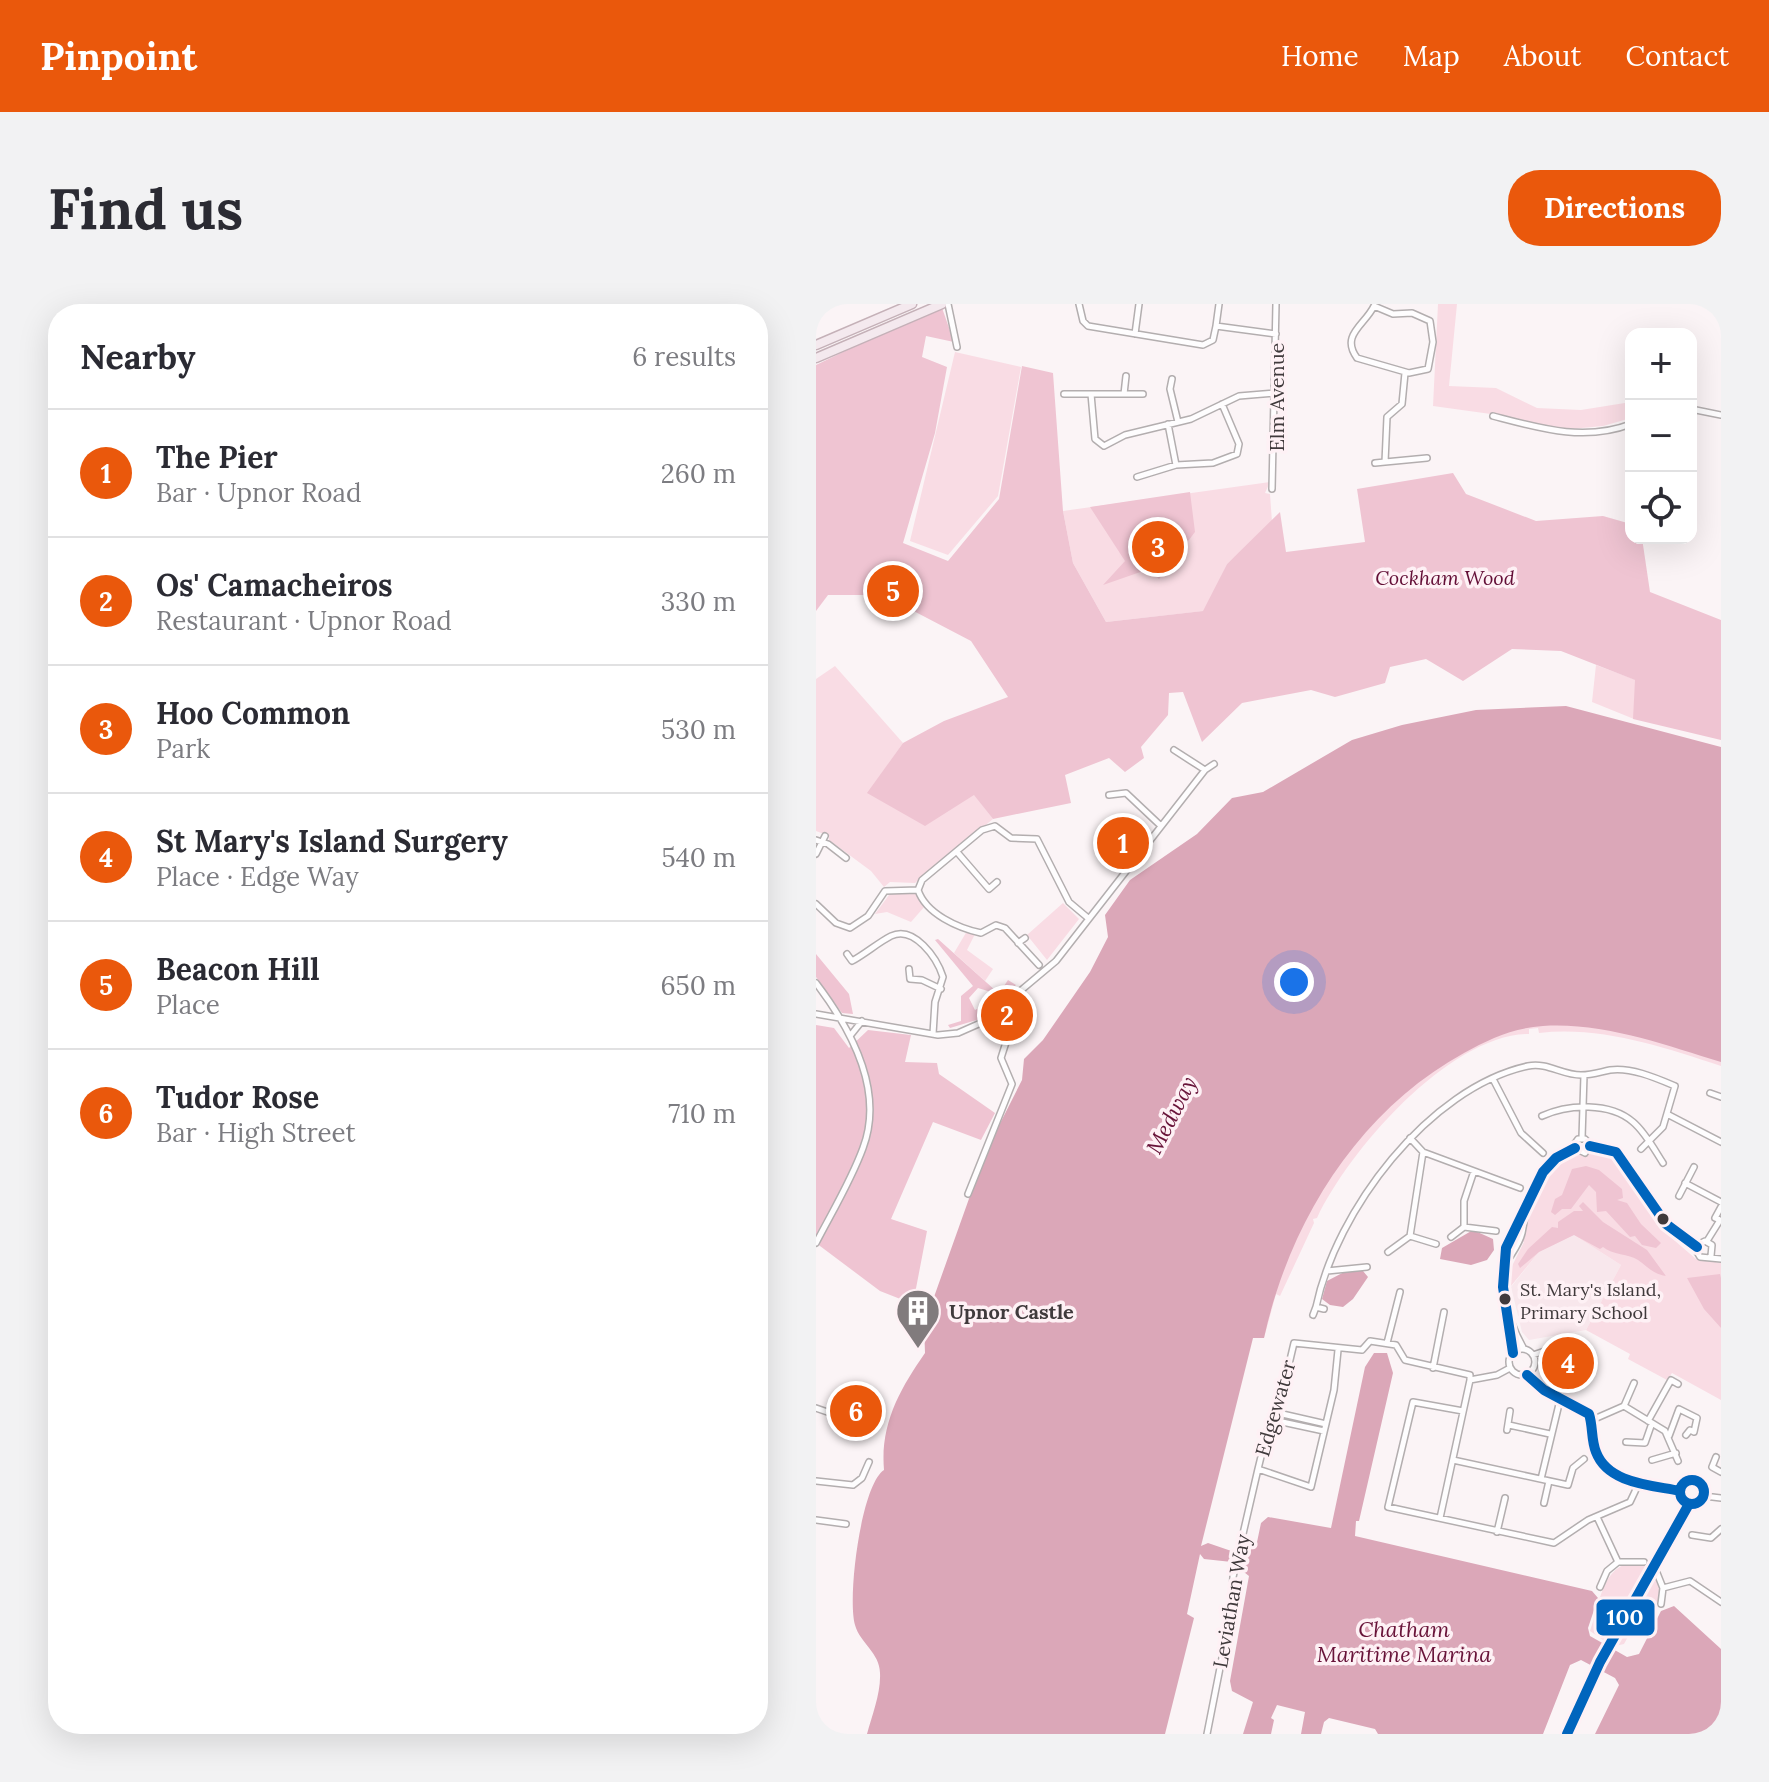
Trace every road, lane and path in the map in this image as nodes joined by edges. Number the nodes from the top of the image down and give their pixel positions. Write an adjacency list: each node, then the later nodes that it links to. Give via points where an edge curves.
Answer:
1 (912, 304): 12 (main road)
2 (942, 304): 14 (main road)
3 (948, 304): 13 (street)
4 (1079, 304): 10 (street, via 1086,325)
5 (1139, 304): 10 (street)
6 (1219, 304): 9 (street)
7 (1276, 304): 11 (street, Elm Avenue)
8 (1374, 305): 15 (street, via 1353,333 1352,351 1363,362); 15 (street, via 1393,314 1412,313 1432,324 1429,366 1421,373)
9 (1216, 326): 10 (street, via 1213,339 1204,346); 11 (street)
10 (1135, 334)
11 (1276, 334): 18 (street, Elm Avenue)
12 (816, 345)
13 (957, 347)
14 (816, 358)
15 (1405, 373): 31 (street, via 1402,404 1387,417)
16 (1126, 376): 21 (street)
17 (1172, 379): 27 (street)
18 (1275, 393): 23 (street, via 1243,395); 35 (street, Elm Avenue)
19 (1064, 394): 20 (street)
20 (1091, 394): 21 (street); 28 (street, via 1094,436 1100,446)
21 (1124, 394): 22 (street)
22 (1143, 394)
23 (1222, 404): 27 (street); 33 (street, via 1238,453 1213,463)
24 (1697, 410): 25 (street)
25 (1721, 415)
26 (1493, 416): 29 (street, via 1558,433)
27 (1178, 422): 28 (street)
28 (1168, 424): 33 (street)
29 (1625, 425)
30 (1427, 458): 31 (street)
31 (1385, 462): 32 (street)
32 (1375, 463)
33 (1176, 465): 34 (street)
34 (1137, 477)
35 (1272, 489)
36 (1174, 750): 38 (street)
37 (1214, 764): 38 (street)
38 (1205, 770): 40 (street)
39 (1109, 795): 40 (street, via 1126,793)
40 (1161, 826): 48 (street)
41 (821, 840): 43 (street); 44 (street)
42 (957, 852): 45 (street, via 989,889); 46 (street, via 922,880); 48 (street, via 991,826 1011,838 1033,836 1042,844 1069,902)
43 (816, 854)
44 (846, 858)
45 (997, 882)
46 (918, 890): 47 (street, via 885,891 868,916 850,928); 50 (street, via 931,910 944,918 981,933 1001,926)
47 (816, 904)
48 (1088, 918): 60 (street, via 1056,961)
49 (1025, 938): 50 (street)
50 (1018, 943): 53 (street)
51 (847, 954): 52 (street)
52 (852, 961): 54 (street); 57 (street, via 889,937 907,936 926,946 935,960 942,973)
53 (1039, 965)
54 (856, 967)
55 (909, 969): 57 (street, via 910,979)
56 (816, 983): 59 (street)
57 (941, 989): 62 (street)
58 (816, 1014): 59 (street)
59 (837, 1016): 61 (street); 63 (street)
60 (991, 1016): 62 (street, via 960,1032); 85 (street, via 1009,1037 1001,1058 1012,1084)
61 (862, 1021): 62 (street); 63 (street)
62 (933, 1034)
63 (850, 1036): 95 (street, via 866,1071 870,1122 863,1148)
64 (1584, 1075): 65 (street, via 1537,1065); 68 (street); 69 (street, via 1636,1072 1675,1086)
65 (1493, 1079): 71 (street, via 1452,1102); 79 (street, via 1521,1133)
66 (1710, 1093): 67 (street)
67 (1721, 1097)
68 (1583, 1108): 70 (street); 72 (street); 73 (street, via 1632,1120)
69 (1667, 1114): 73 (street); 74 (street)
70 (1542, 1116)
71 (1410, 1138): 78 (street); 103 (street, via 1354,1214)
72 (1582, 1138): 75 (street); 76 (street)
73 (1649, 1142): 77 (street); 80 (street)
74 (1721, 1142)
75 (1590, 1146): 76 (street, via 1582,1154); 97 (street, via 1616,1152 1666,1224)
76 (1575, 1148): 88 (street, via 1543,1171)
77 (1641, 1149)
78 (1423, 1152): 82 (street); 92 (street)
79 (1543, 1153)
80 (1663, 1163)
81 (1694, 1167): 83 (street)
82 (1474, 1171): 84 (street); 90 (street, via 1464,1200)
83 (1685, 1183): 86 (street); 87 (street)
84 (1520, 1188)
85 (968, 1194)
86 (1679, 1196)
87 (1721, 1204): 89 (street, via 1715,1218)
88 (1525, 1210): 102 (street, via 1521,1235); 102 (street, via 1506,1243)
89 (1720, 1221): 94 (street)
90 (1464, 1227): 91 (street); 93 (street)
91 (1496, 1231)
92 (1410, 1236): 96 (street); 98 (street)
93 (1451, 1237)
94 (1707, 1241): 97 (street); 99 (street, via 1714,1248)
95 (816, 1243)
96 (1436, 1244)
97 (1697, 1247): 99 (street, via 1700,1257)
98 (1388, 1252)
99 (1711, 1256): 100 (street)
100 (1721, 1259)
101 (1367, 1267): 103 (street)
102 (1504, 1267): 109 (street)
103 (1327, 1271): 105 (street)
104 (1400, 1292): 111 (street)
105 (1316, 1307): 106 (street); 108 (street)
106 (1324, 1309)
107 (1444, 1312): 116 (street)
108 (1313, 1315)
109 (1513, 1329): 112 (street); 114 (street)
110 (1571, 1342): 115 (street)
111 (1387, 1343): 113 (street, via 1370,1341 1362,1350); 116 (street, via 1397,1346 1405,1360)
112 (1524, 1349): 114 (street); 115 (street)
113 (1338, 1350): 127 (street, Edgewater, via 1294,1343); 131 (street, Edgewater)
114 (1513, 1353): 117 (street)
115 (1533, 1355): 118 (street, via 1535,1366)
116 (1430, 1367): 119 (street, via 1470,1375)
117 (1510, 1368): 118 (street); 119 (street)
118 (1527, 1375): 122 (street)
119 (1470, 1380): 125 (street)
120 (1634, 1383): 123 (street)
121 (1678, 1384): 130 (street, via 1671,1380)
122 (1560, 1400): 129 (street, via 1579,1406); 134 (street)
123 (1624, 1406): 129 (street); 130 (street)
124 (816, 1408): 132 (street)
125 (1463, 1411): 141 (street); 158 (street, via 1413,1402 1388,1507)
126 (1510, 1411): 134 (street, via 1508,1428)
127 (1278, 1413): 128 (street, Edgewater); 131 (street)
128 (1273, 1420): 133 (street); 145 (street, Edgewater)
129 (1592, 1420): 150 (street, via 1599,1458)
130 (1650, 1422): 136 (street); 137 (street, via 1645,1443)
131 (1326, 1424): 133 (street, Edgewater)
132 (874, 1428)
133 (1324, 1431): 145 (street, Edgewater, via 1311,1487)
134 (1551, 1434): 147 (street)
135 (1686, 1435): 136 (street, via 1694,1432 1698,1416 1679,1409)
136 (1669, 1436): 138 (street)
137 (1626, 1442)
138 (1676, 1453): 142 (street); 143 (street)
139 (1716, 1457): 146 (street, via 1712,1467)
140 (1584, 1459): 149 (street, via 1573,1468 1568,1485)
141 (1453, 1460): 147 (street); 158 (street)
142 (1652, 1460)
143 (1678, 1461)
144 (869, 1462): 148 (street, via 853,1485)
145 (1258, 1469): 173 (street, Leviathan Way)
146 (1721, 1472)
147 (1541, 1479): 149 (street)
148 (816, 1481)
149 (1549, 1481): 155 (street)
150 (1639, 1483): 151 (street); 157 (street, via 1630,1502)
151 (1680, 1491): 152 (street, via 1695,1480 1702,1484); 156 (street)
152 (1704, 1496): 154 (street); 156 (street)
153 (1505, 1498): 162 (street)
154 (1721, 1498)
155 (1544, 1503)
156 (1689, 1504): 174 (street, via 1585,1691)
157 (1597, 1517): 162 (street, via 1554,1543); 166 (street)
158 (1440, 1518): 162 (street)
159 (816, 1520): 160 (street)
160 (846, 1524)
161 (1721, 1529): 164 (street)
162 (1497, 1532)
163 (1692, 1535): 164 (street)
164 (1715, 1535): 165 (street)
165 (1721, 1541)
166 (1618, 1562): 167 (street); 169 (street)
167 (1644, 1562)
168 (1657, 1573): 170 (street)
169 (1600, 1587)
170 (1663, 1588): 171 (street, via 1690,1581); 172 (street)
171 (1721, 1602)
172 (1661, 1604)
173 (1207, 1734)
174 (1567, 1734)

